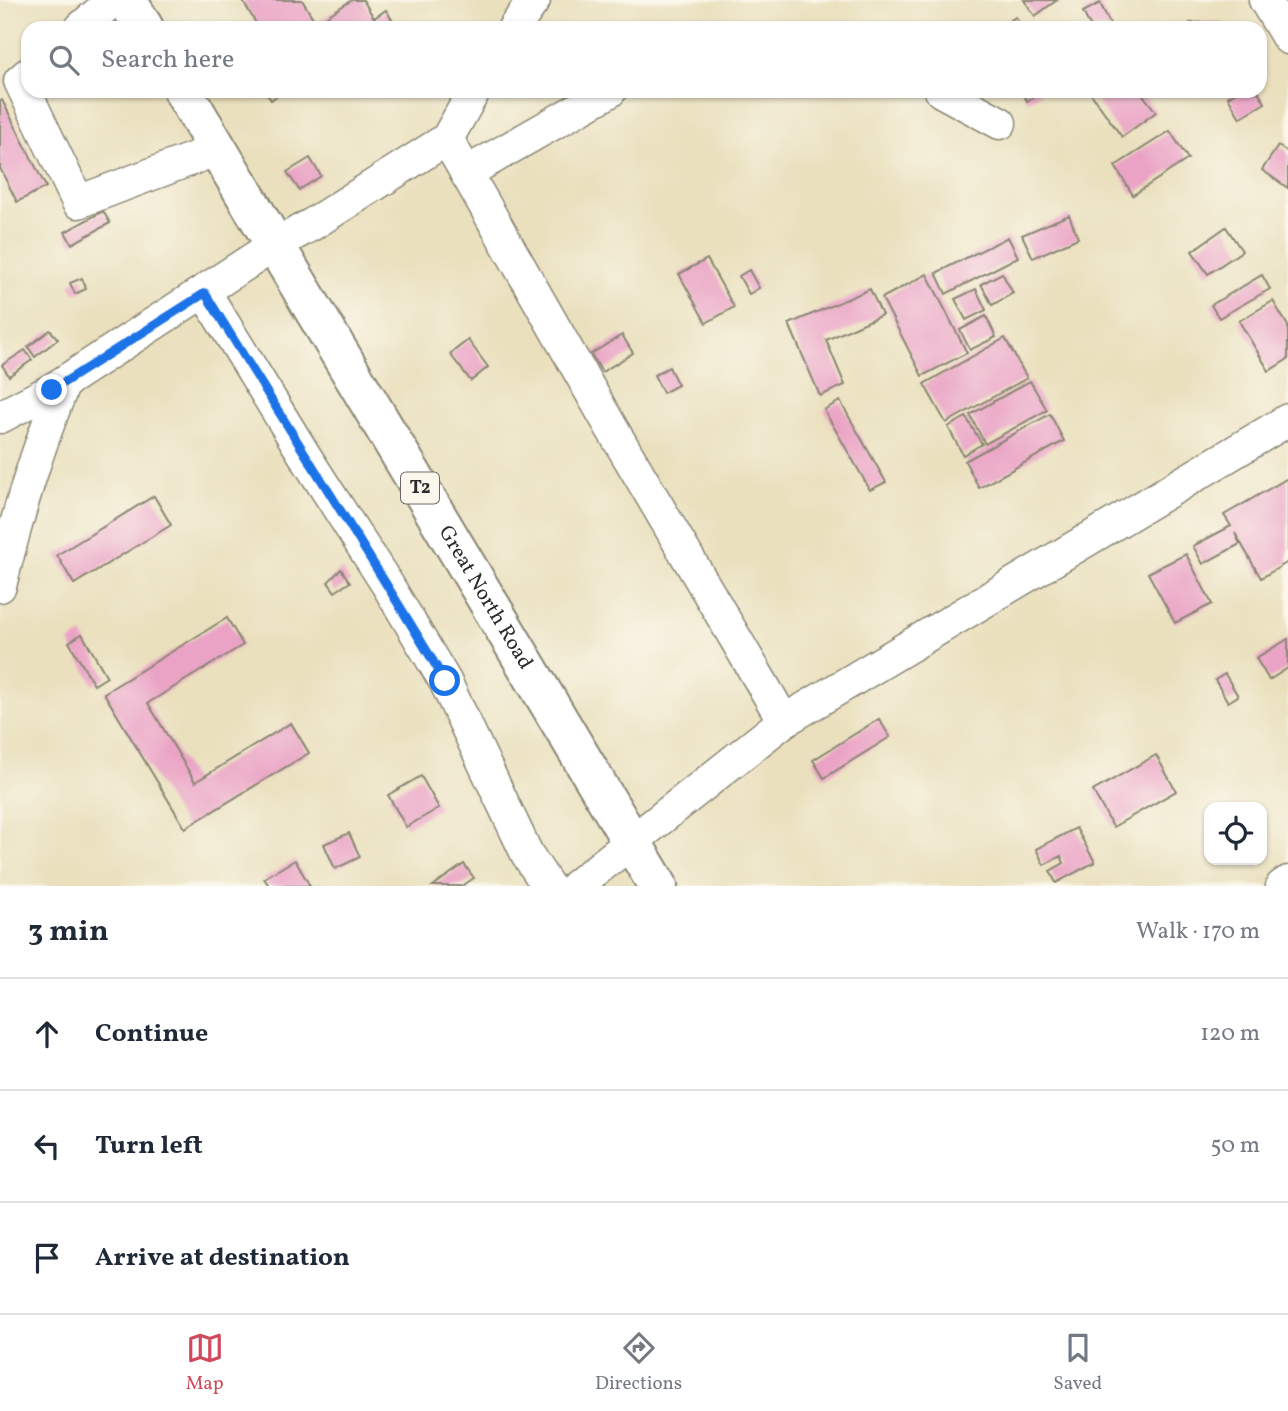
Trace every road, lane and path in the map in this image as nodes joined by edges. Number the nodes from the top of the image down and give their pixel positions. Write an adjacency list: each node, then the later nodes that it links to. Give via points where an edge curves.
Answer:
1 (113, 0): 5 (street)
2 (127, 0): 6 (highway)
3 (534, 0): 7 (street)
4 (1265, 0): 8 (street)
5 (89, 21)
6 (140, 21)
7 (519, 21)
8 (1288, 38)
9 (28, 98): 16 (street, via 78,202)
10 (187, 98): 16 (highway, Great North Road / T2)
11 (470, 98): 15 (street)
12 (598, 98): 17 (street)
13 (954, 98): 14 (street)
14 (1000, 123)
15 (447, 139): 17 (street); 18 (street)
16 (218, 149): 18 (highway, Great North Road / T2)
17 (466, 173): 24 (street)
18 (276, 244): 19 (street); 25 (highway, Great North Road / T2)
19 (205, 293): 20 (street); 27 (street, via 445,681 527,853)
20 (64, 383): 21 (street); 23 (street, via 24,491)
21 (0, 417)
22 (1288, 420): 24 (street)
23 (0, 586)
24 (784, 721): 25 (street)
25 (632, 840): 28 (street); 29 (highway, Great North Road / T2)
26 (1288, 882): 30 (street)
27 (548, 886)
28 (576, 886)
29 (658, 886)
30 (1282, 886)

